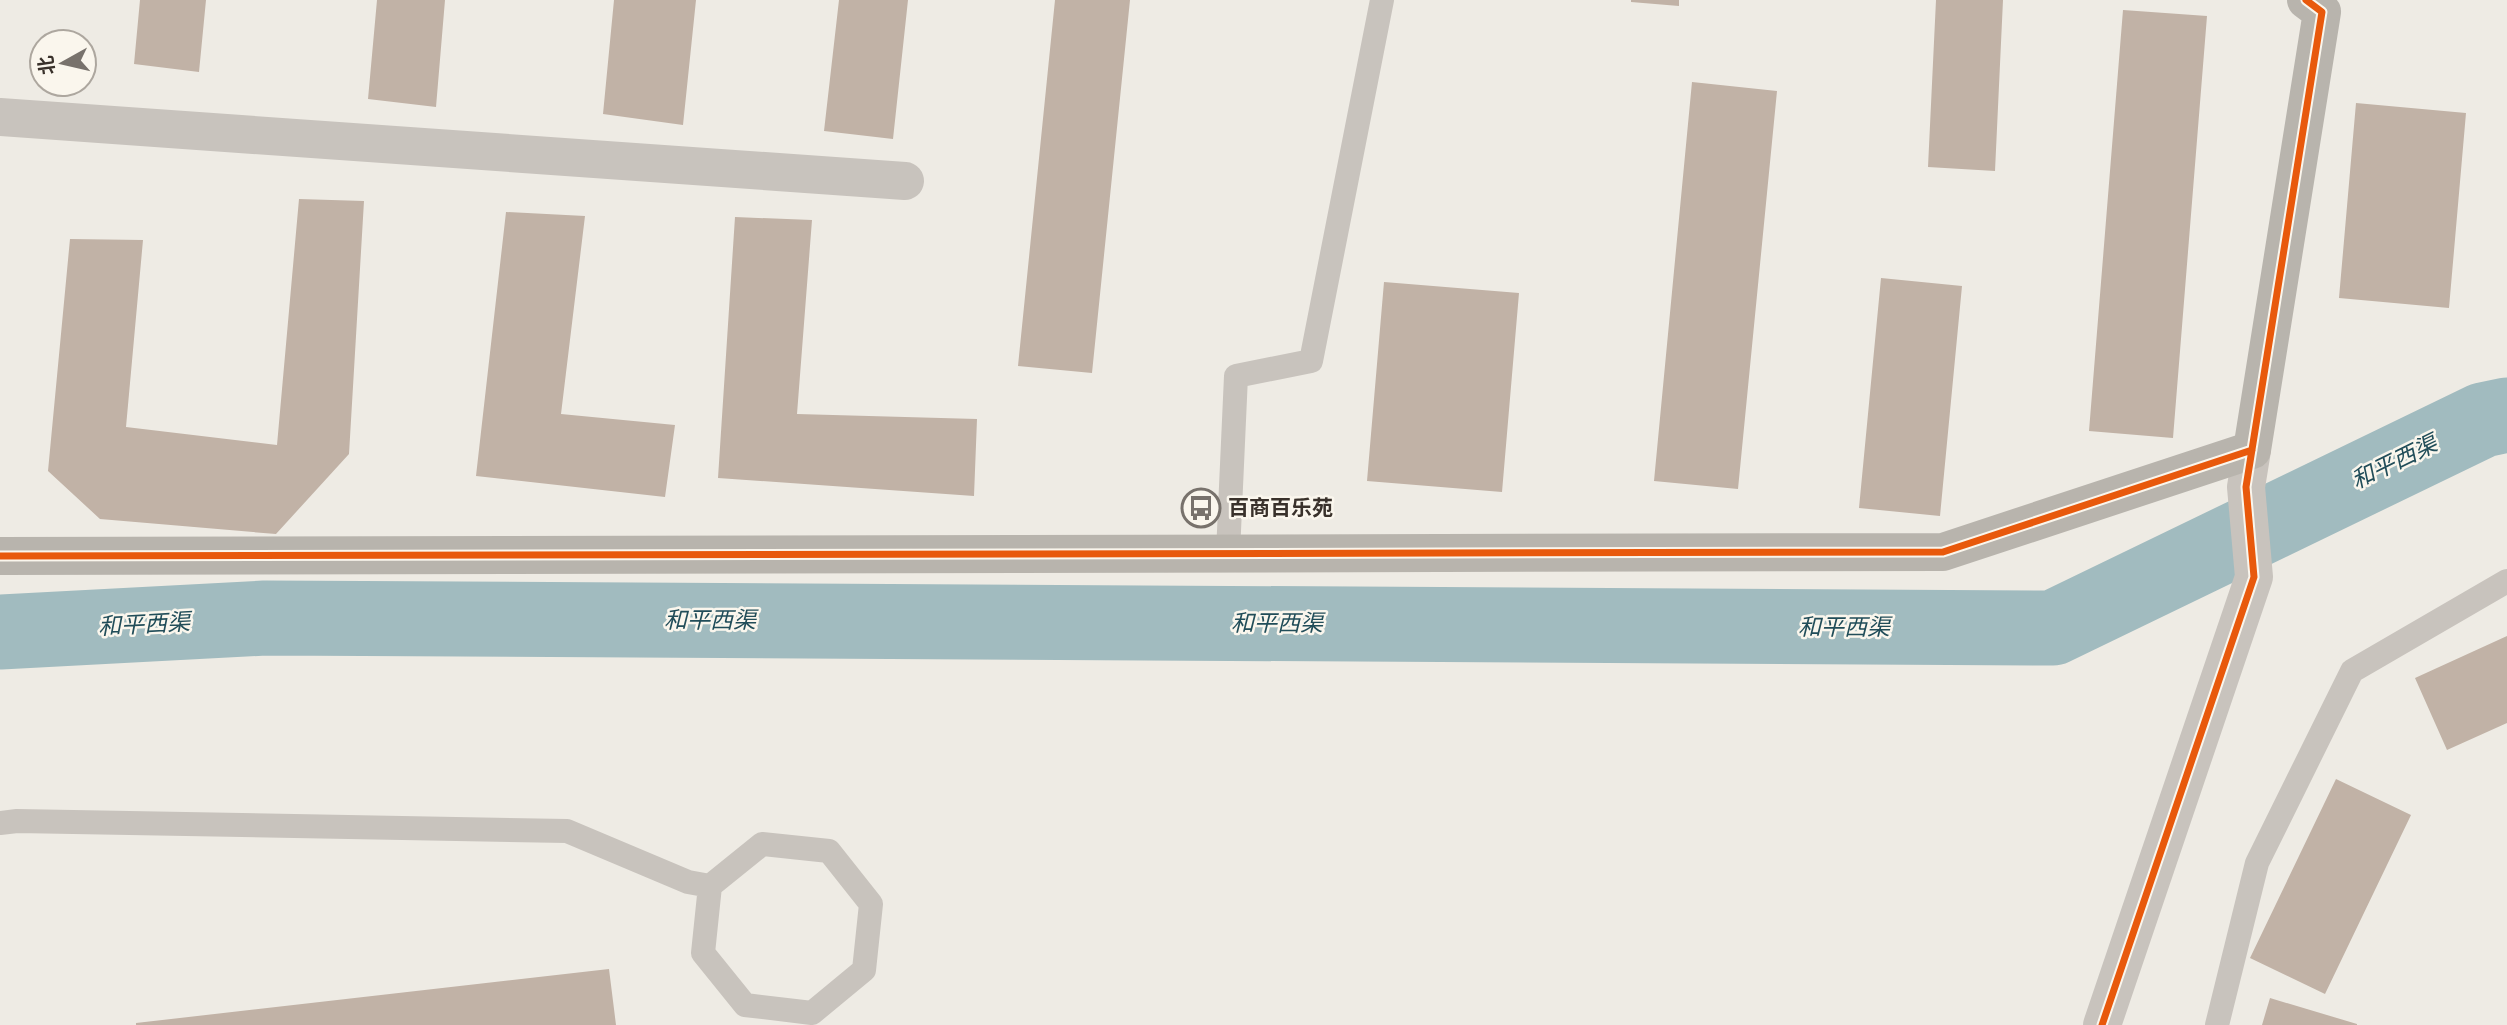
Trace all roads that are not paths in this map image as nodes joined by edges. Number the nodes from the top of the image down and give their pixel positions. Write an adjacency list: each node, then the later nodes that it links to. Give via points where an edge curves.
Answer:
1 (1382, 0): 6 (lane, via 1311,361 1236,376)
2 (2306, 0): 5 (street, via 2322,12)
3 (0, 117): 4 (street)
4 (905, 181)
5 (2252, 450): 6 (street, via 1943,552); 12 (street, via 2246,487 2254,577)
6 (1228, 553): 7 (street)
7 (0, 556)
8 (2507, 581): 13 (lane, via 2353,671 2257,863)
9 (0, 823): 10 (lane, via 567,831 688,882)
10 (710, 886): 11 (lane, via 703,953 745,1005); 11 (lane, via 762,844 829,851 871,904 863,971 811,1013)
11 (775, 1017)
12 (2102, 1025)
13 (2217, 1025)

